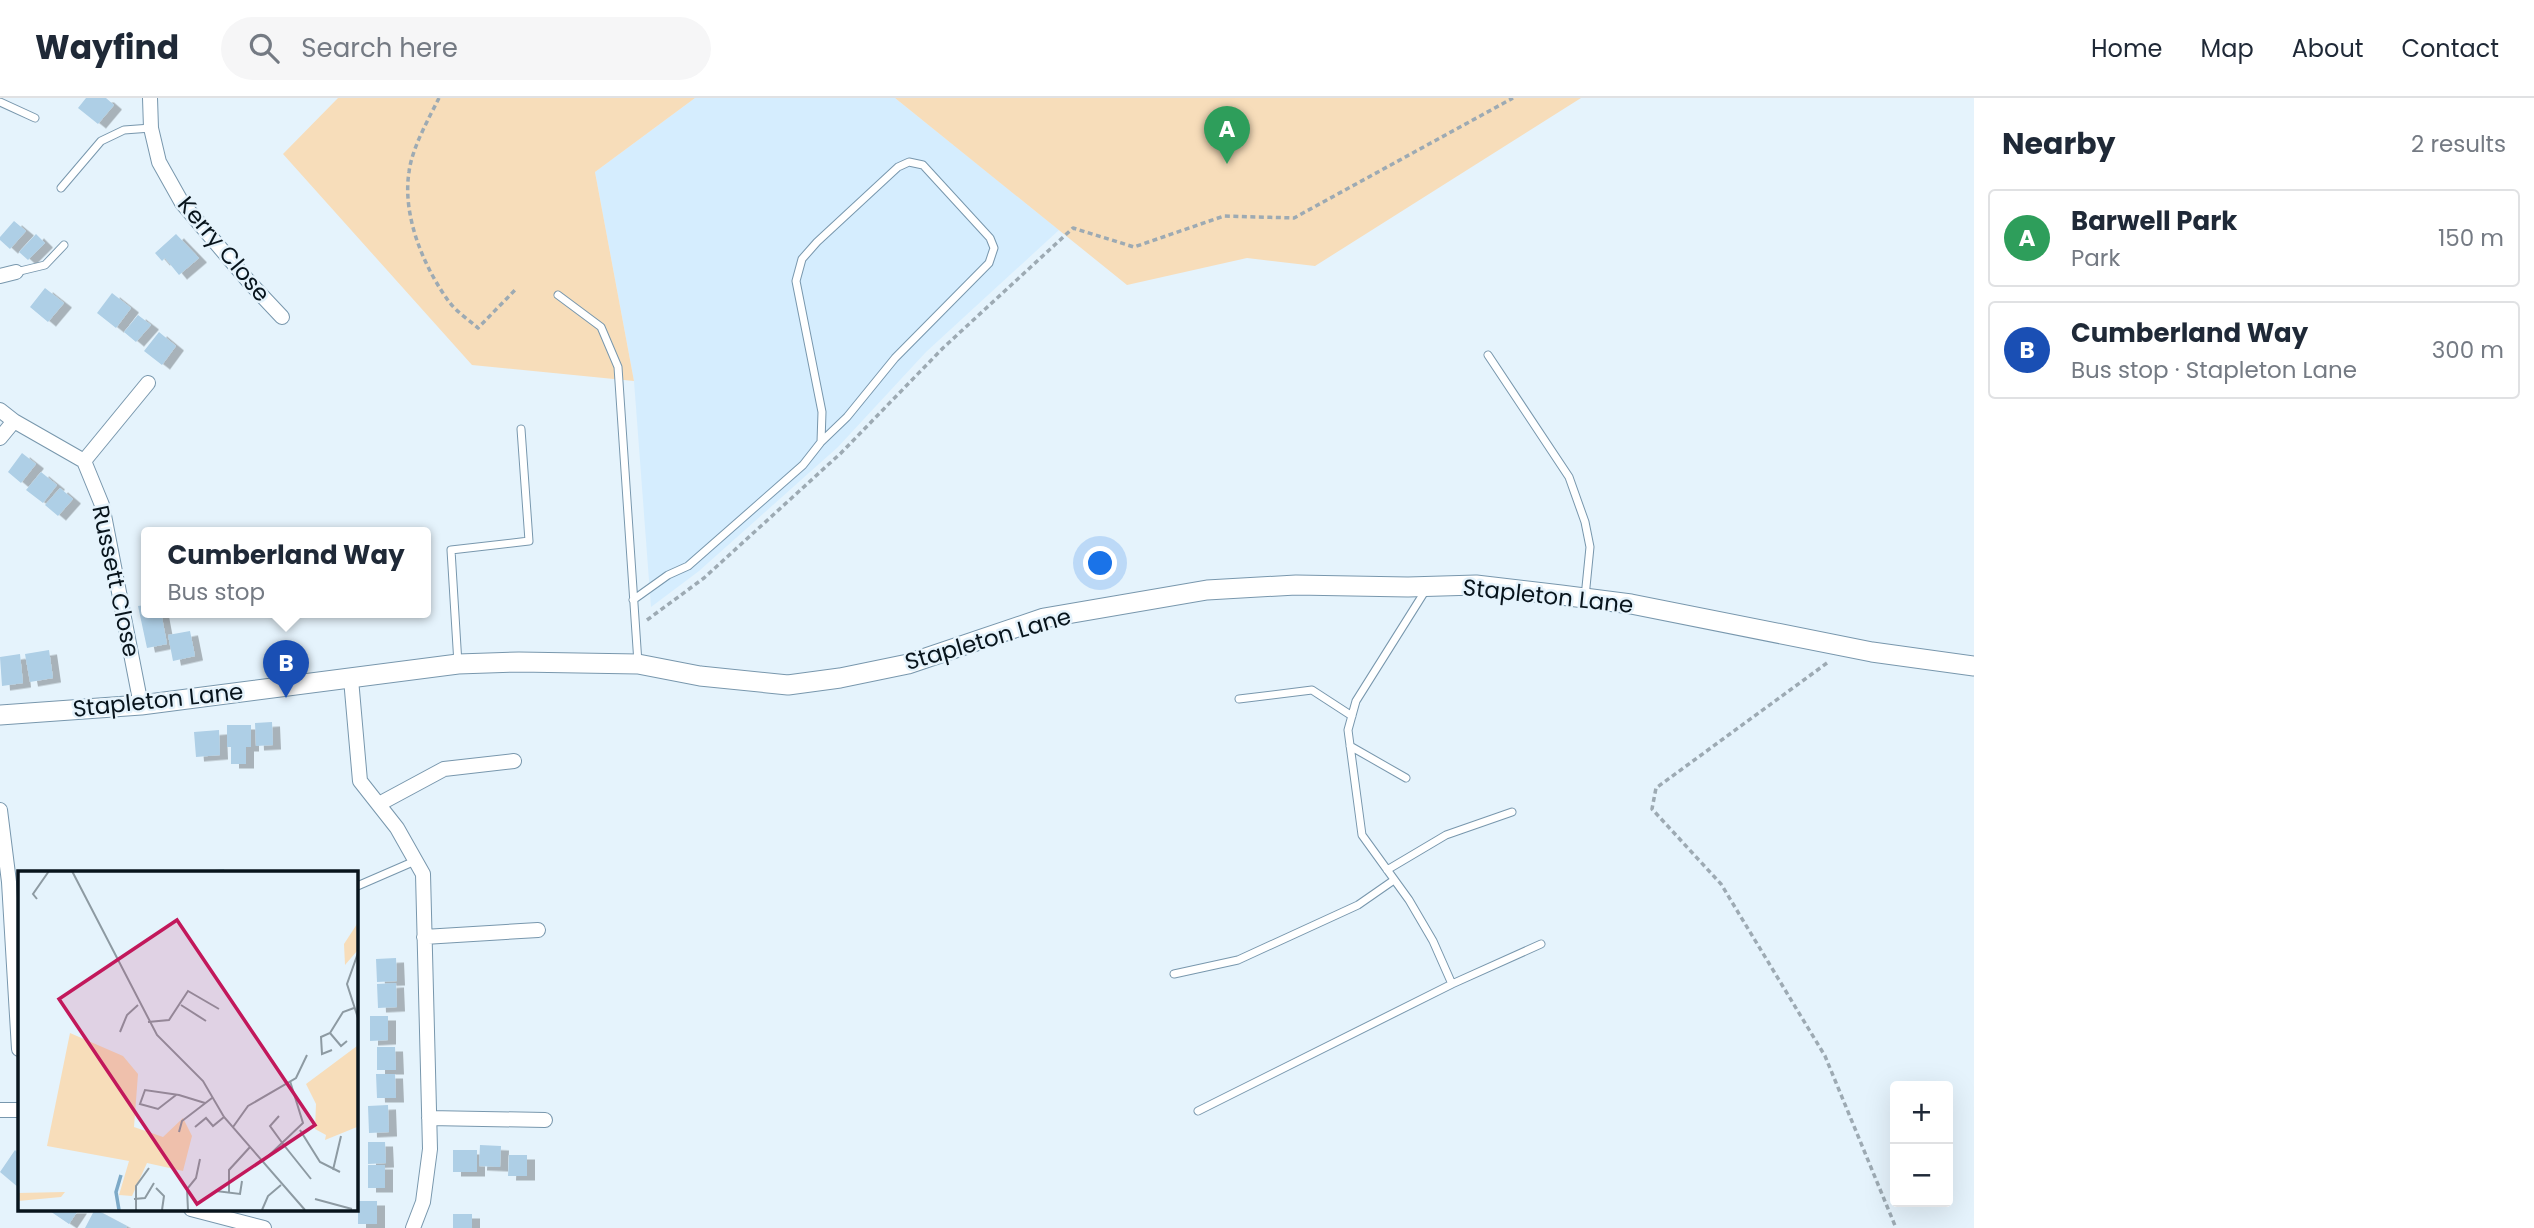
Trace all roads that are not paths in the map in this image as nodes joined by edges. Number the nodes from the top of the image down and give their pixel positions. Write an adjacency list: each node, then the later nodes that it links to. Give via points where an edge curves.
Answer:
1 (150, 98): 4 (street, Kerry Close)
2 (0, 102): 3 (lane)
3 (35, 118)
4 (151, 128): 5 (lane, via 124,130 101,141); 10 (street, Kerry Close, via 159,162 182,203)
5 (61, 188)
6 (64, 245): 7 (lane, via 45,265)
7 (16, 272): 8 (street)
8 (0, 276)
9 (558, 295): 21 (lane, via 601,327 618,367)
10 (282, 317)
11 (1488, 355): 20 (lane, via 1569,478 1590,547)
12 (148, 383): 18 (street)
13 (0, 410): 14 (street)
14 (14, 421): 16 (street); 18 (street)
15 (521, 429): 22 (lane, via 529,541 451,551)
16 (0, 438)
17 (821, 442): 17 (lane, via 822,412 796,281 802,259 898,167 909,162 923,164 990,238 994,248 989,263 895,358); 21 (lane, via 803,465 688,566)
18 (84, 461): 27 (street, Russett Close, via 102,505)
19 (1428, 587): 20 (street, Stapleton Lane, via 1476,586); 23 (street, Stapleton Lane, via 1296,585 1207,590 1044,618 908,664 788,685); 29 (lane, via 1356,701)
20 (1585, 598): 24 (street, Stapleton Lane)
21 (633, 600): 23 (lane)
22 (458, 664): 23 (street, Stapleton Lane); 25 (street, Stapleton Lane)
23 (638, 664)
24 (1974, 666)
25 (351, 679): 27 (street, Stapleton Lane); 33 (street, via 360,781)
26 (1239, 699): 29 (lane, via 1312,690)
27 (141, 705): 28 (street, Stapleton Lane)
28 (0, 715)
29 (1352, 716): 30 (lane)
30 (1350, 746): 32 (lane); 37 (lane, via 1362,835)
31 (514, 761): 33 (street, via 444,769)
32 (1406, 778)
33 (379, 804): 36 (street)
34 (0, 810): 41 (street)
35 (1512, 812): 37 (lane, via 1446,835)
36 (416, 860): 39 (lane); 42 (street, via 423,874)
37 (1387, 870): 38 (lane)
38 (1394, 880): 44 (lane, via 1358,905 1238,960); 45 (lane, via 1433,941)
39 (357, 886)
40 (538, 930): 42 (street)
41 (11, 934): 46 (street)
42 (424, 937): 50 (street)
43 (1541, 944): 45 (lane)
44 (1174, 974)
45 (1452, 984): 49 (lane)
46 (18, 1035)
47 (0, 1110): 48 (street)
48 (18, 1110)
49 (1198, 1111)
50 (429, 1118): 51 (street); 54 (street, via 423,1202)
51 (545, 1120)
52 (195, 1210): 53 (street)
53 (264, 1228)
54 (413, 1228)

